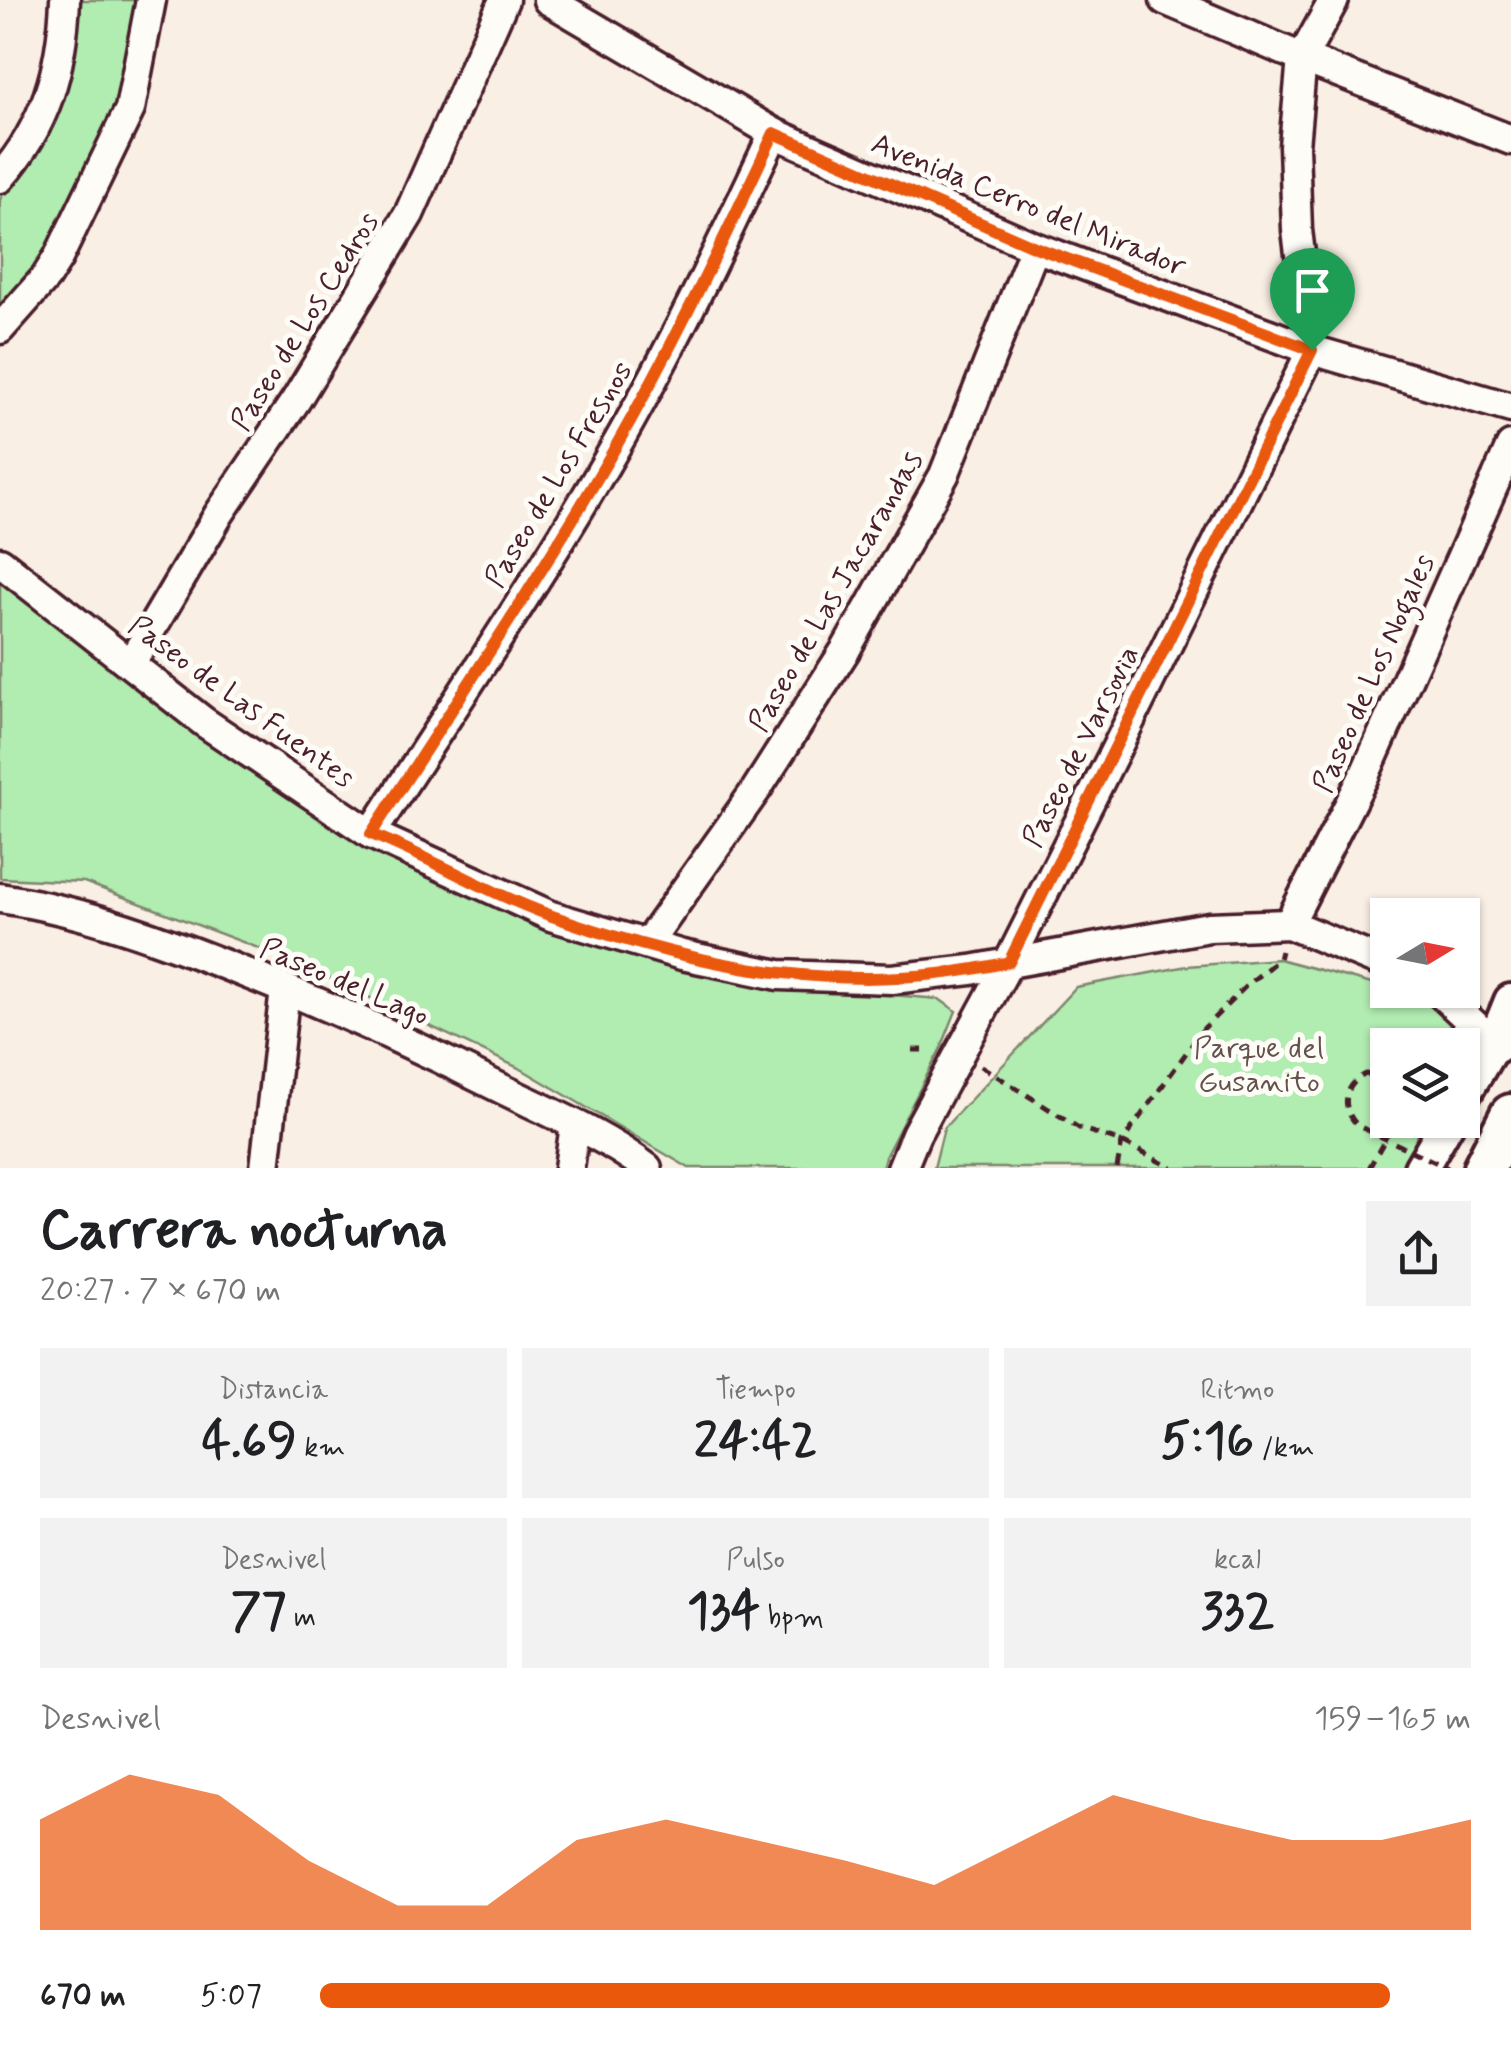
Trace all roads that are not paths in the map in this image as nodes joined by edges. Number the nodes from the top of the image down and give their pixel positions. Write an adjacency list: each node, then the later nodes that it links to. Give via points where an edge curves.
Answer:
1 (65, 0): 10 (street, via 58,65 36,130)
2 (150, 0): 12 (street, via 130,108 46,277)
3 (504, 0): 17 (street, Paseo de Los Cedros, via 409,214)
4 (548, 0): 8 (street, Avenida Cerro del Mirador)
5 (1165, 0): 7 (street)
6 (1334, 0): 7 (street)
7 (1302, 58): 9 (street); 13 (street, via 1296,213)
8 (774, 133): 11 (street, Avenida Cerro del Mirador); 18 (street, Paseo de Los Fresnos, via 694,304 612,452)
9 (1511, 140)
10 (0, 178)
11 (1035, 247): 13 (street, Avenida Cerro del Mirador); 21 (street, Paseo de Las Jacarandas, via 944,475 846,649)
12 (0, 328)
13 (1312, 350): 14 (street, Avenida Cerro del Mirador); 23 (street, Paseo de Varsovia)
14 (1511, 408)
15 (1511, 446): 20 (street, Paseo de Los Nogales, via 1365,774)
16 (0, 562): 17 (street, Paseo de Las Fuentes)
17 (131, 663): 18 (street, Paseo de Las Fuentes, via 204,722)
18 (371, 834): 21 (street, Paseo de Las Fuentes, via 550,916)
19 (0, 898): 24 (street, Paseo del Lago, via 144,932)
20 (1289, 924): 22 (street, Paseo de Las Fuentes); 23 (street, Paseo de Las Fuentes, via 1208,927)
21 (648, 944): 23 (street, Paseo de Las Fuentes, via 779,975 836,979 936,975)
22 (1370, 958)
23 (1009, 962): 36 (street, Paseo de Varsovia)
24 (285, 989): 30 (street, Paseo del Lago); 33 (street)
25 (1511, 1001): 27 (main road)
26 (1462, 1008): 27 (street)
27 (1503, 1037): 28 (main road)
28 (1480, 1071)
29 (1511, 1114): 37 (highway)
30 (575, 1125): 34 (street); 35 (street, Paseo del Lago)
31 (1431, 1138): 32 (main road)
32 (1405, 1165)
33 (265, 1168)
34 (569, 1168)
35 (647, 1168)
36 (902, 1168)
37 (1484, 1168)

